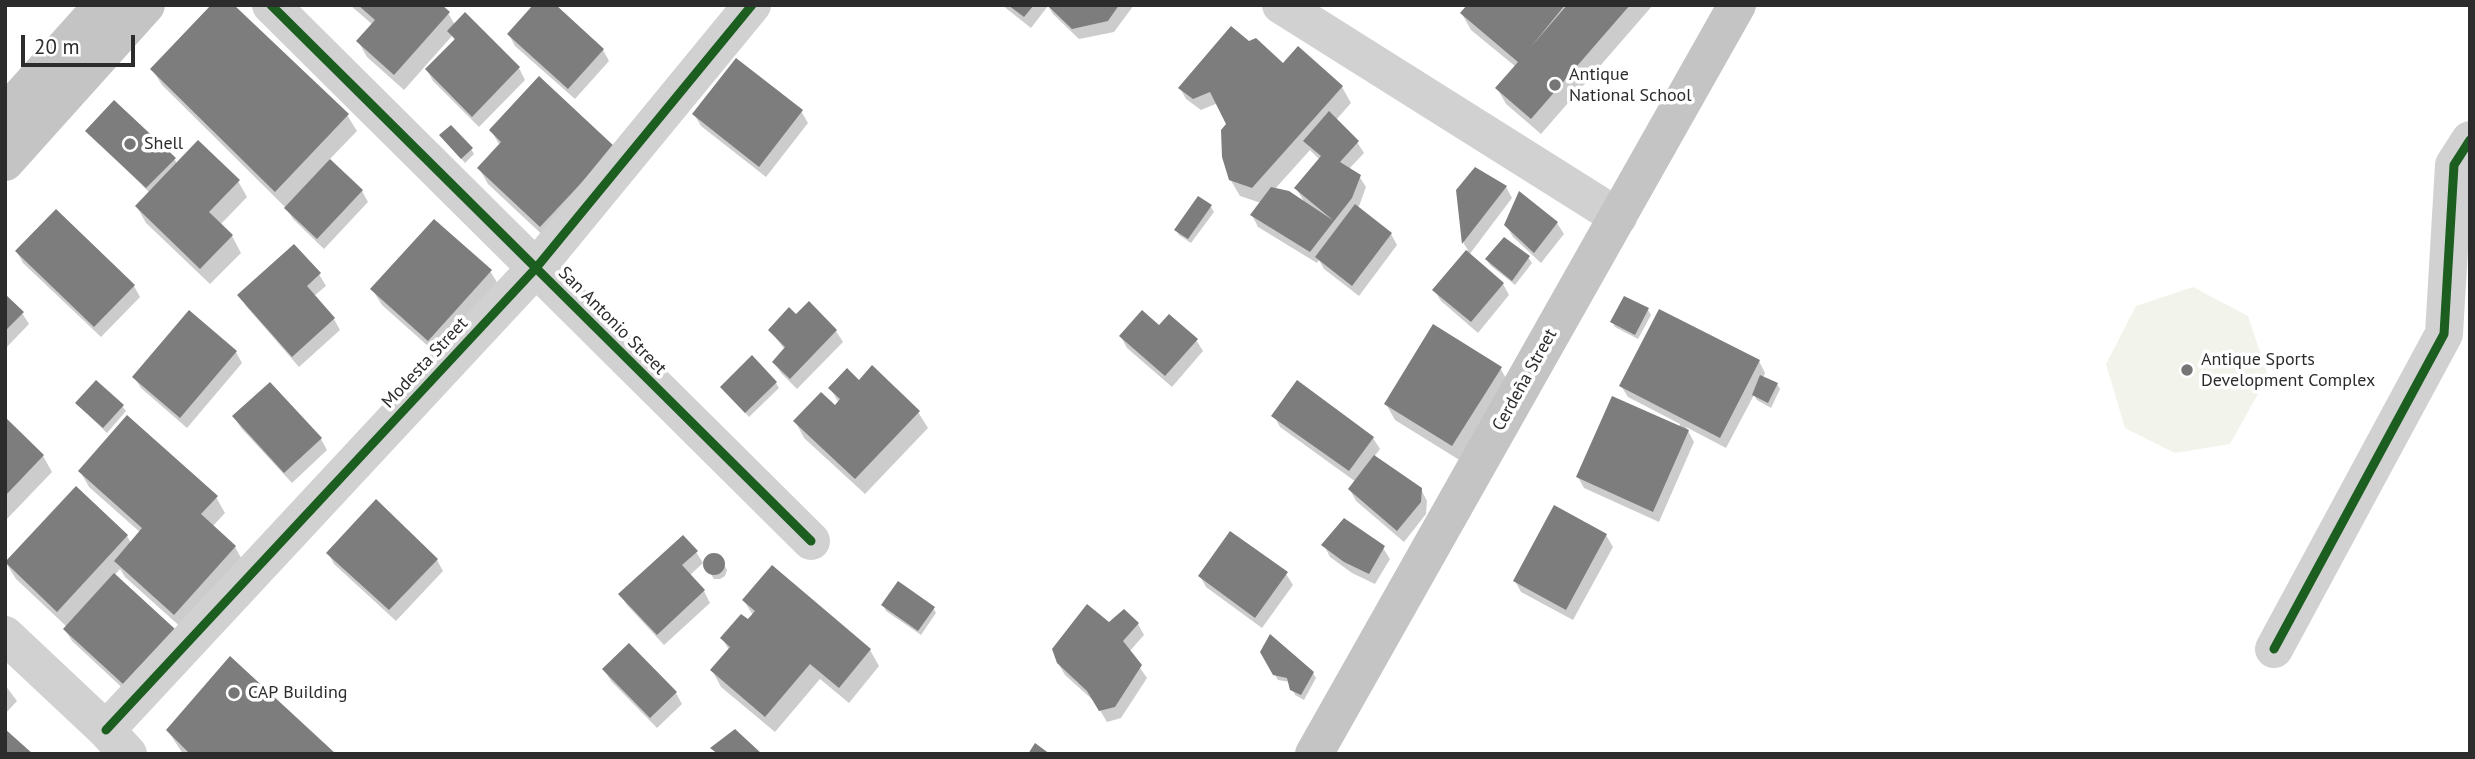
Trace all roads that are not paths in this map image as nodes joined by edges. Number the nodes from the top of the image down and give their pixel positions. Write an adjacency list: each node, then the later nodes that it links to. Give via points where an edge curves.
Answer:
1 (103, 5): 7 (main road)
2 (146, 5): 9 (main road)
3 (271, 5): 11 (street, San Antonio Street)
4 (752, 5): 11 (street, Modesta Street)
5 (1281, 5): 10 (street)
6 (1737, 5): 10 (main road, Cerdeña Street)
7 (5, 114)
8 (2470, 140): 14 (street, via 2454,165 2444,334)
9 (5, 162)
10 (1618, 217): 16 (main road, Cerdeña Street)
11 (536, 268): 12 (street, San Antonio Street); 15 (street, Modesta Street)
12 (811, 541)
13 (5, 635): 15 (street)
14 (2274, 649)
15 (117, 742)
16 (1314, 754)

